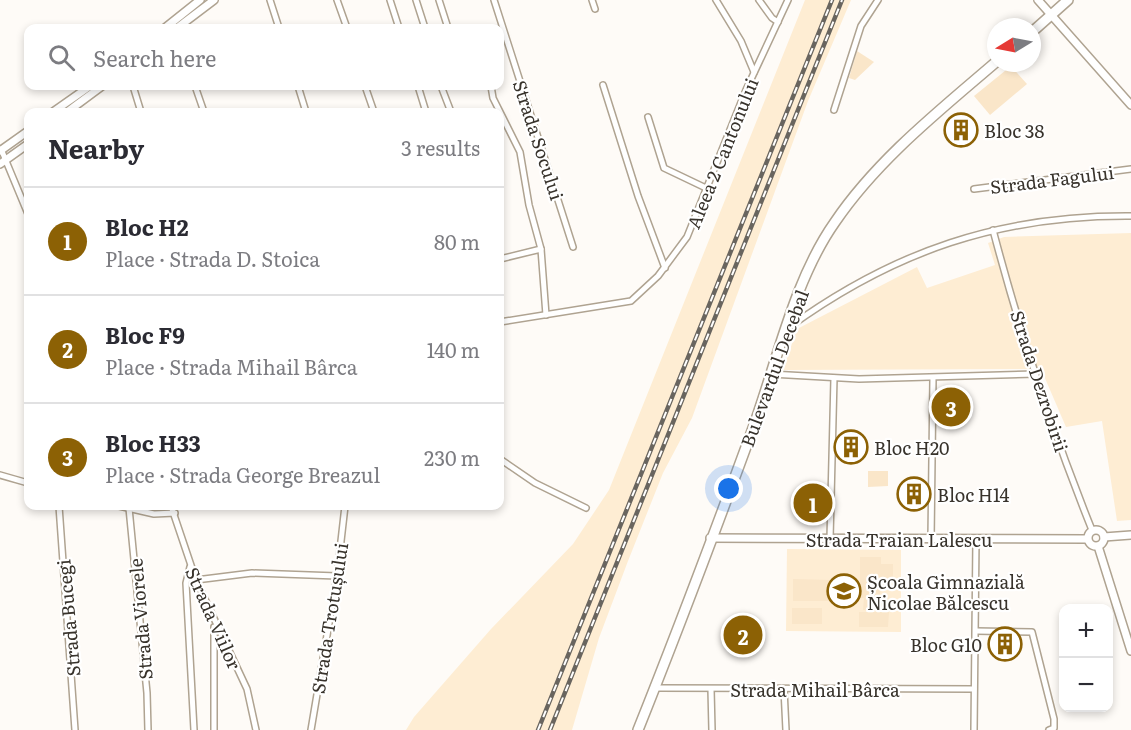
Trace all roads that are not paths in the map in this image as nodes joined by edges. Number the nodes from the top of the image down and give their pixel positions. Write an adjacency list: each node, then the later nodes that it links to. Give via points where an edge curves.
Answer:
1 (200, 0): 19 (street)
2 (214, 0): 20 (street)
3 (270, 0): 21 (street)
4 (338, 0): 22 (street)
5 (390, 0): 23 (street)
6 (416, 0): 24 (street)
7 (439, 0): 25 (street)
8 (494, 0): 26 (street, Strada Socului)
9 (592, 0): 16 (street)
10 (716, 0): 30 (street)
11 (759, 0): 18 (street)
12 (788, 0): 18 (street, Aleea 2 Cantonului)
13 (878, 0): 51 (street, via 861,26)
14 (1038, 0): 17 (street)
15 (1068, 0): 17 (main road)
16 (595, 9)
17 (1052, 15): 27 (main road); 41 (street)
18 (778, 22): 30 (street, Aleea 2 Cantonului)
19 (170, 24)
20 (182, 24)
21 (278, 24)
22 (346, 24)
23 (398, 24)
24 (424, 24)
25 (447, 24)
26 (502, 24)
27 (1041, 24)
28 (504, 31): 64 (street, Strada Socului)
29 (987, 70): 70 (main road, Bulevardul Decebal, via 893,154 849,203 819,249)
30 (754, 72): 59 (street, Aleea 2 Cantonului)
31 (603, 85): 67 (street)
32 (84, 90): 42 (street)
33 (97, 90): 43 (street)
34 (134, 90): 44 (street)
35 (196, 90): 45 (street)
36 (299, 90): 46 (street)
37 (366, 90): 47 (street)
38 (418, 90): 48 (street)
39 (443, 90): 49 (street)
40 (492, 90): 50 (street)
41 (1130, 102)
42 (59, 108)
43 (72, 108)
44 (140, 108)
45 (203, 108)
46 (305, 108)
47 (373, 108)
48 (425, 108)
49 (449, 108)
50 (498, 108)
51 (834, 110)
52 (648, 117): 59 (street, via 664,168)
53 (504, 120): 65 (street, via 520,152)
54 (24, 134): 56 (street)
55 (24, 147): 57 (street)
56 (0, 149): 57 (street)
57 (3, 161): 61 (street)
58 (1131, 169): 60 (street, Strada Fagului)
59 (708, 189): 67 (street, Aleea 2 Cantonului, via 687,237)
60 (974, 189)
61 (24, 206)
62 (1131, 216): 63 (street, via 1036,220)
63 (993, 230): 70 (street, via 917,254 879,272); 72 (street, Strada Dezrobirii)
64 (573, 247)
65 (541, 249): 66 (street); 68 (street)
66 (504, 258)
67 (665, 268): 68 (street, Aleea 2 Cantonului, via 631,301)
68 (546, 315): 69 (street, Aleea 2 Cantonului)
69 (504, 321)
70 (788, 328): 71 (main road, Bulevardul Decebal)
71 (771, 374): 73 (street); 88 (main road, Bulevardul Decebal)
72 (1036, 374): 74 (street); 85 (street, Strada Dezrobirii)
73 (834, 378): 74 (street); 90 (street)
74 (933, 378): 91 (street)
75 (504, 462): 78 (street, via 535,483)
76 (0, 475): 77 (street)
77 (24, 482)
78 (586, 508)
79 (59, 510): 104 (street, Strada Bucegi)
80 (129, 510): 105 (street, Strada Viorele)
81 (137, 510): 84 (street)
82 (174, 510): 84 (street, Strada Viilor)
83 (345, 510): 95 (street, Strada Trotușului)
84 (176, 513): 94 (street, Strada Viilor)
85 (1092, 530): 87 (street); 89 (street)
86 (1131, 535): 87 (street)
87 (1104, 537): 93 (street)
88 (710, 538): 90 (street, Strada Traian Lalescu); 100 (main road, Bulevardul Decebal)
89 (1087, 538): 92 (street, Strada Traian Lalescu); 93 (street, via 1091,546)
90 (830, 539): 91 (street, Strada Traian Lalescu)
91 (931, 539): 92 (street, Strada Traian Lalescu)
92 (976, 539): 98 (street)
93 (1098, 546): 99 (street)
94 (190, 566): 96 (street, Strada Viilor); 106 (street, via 186,584)
95 (337, 576): 96 (street, via 252,573); 109 (street, Strada Trotușului)
96 (196, 580): 97 (street, Strada Viilor)
97 (214, 624): 107 (street); 108 (street, Strada Viilor, via 247,689)
98 (976, 631): 103 (street); 114 (street, via 1032,632 1054,719 1054,728)
99 (1131, 651)
100 (655, 688): 101 (street, Strada Mihail Bârca); 110 (main road, Bulevardul Decebal)
101 (711, 689): 102 (street, Strada Mihail Bârca); 111 (street)
102 (784, 689): 103 (street, Strada Mihail Bârca); 112 (street)
103 (975, 689): 113 (street)
104 (75, 730)
105 (148, 730)
106 (194, 730)
107 (214, 730)
108 (256, 730)
109 (311, 730)
110 (638, 730)
111 (712, 730)
112 (786, 730)
113 (974, 730)
114 (1049, 730)

